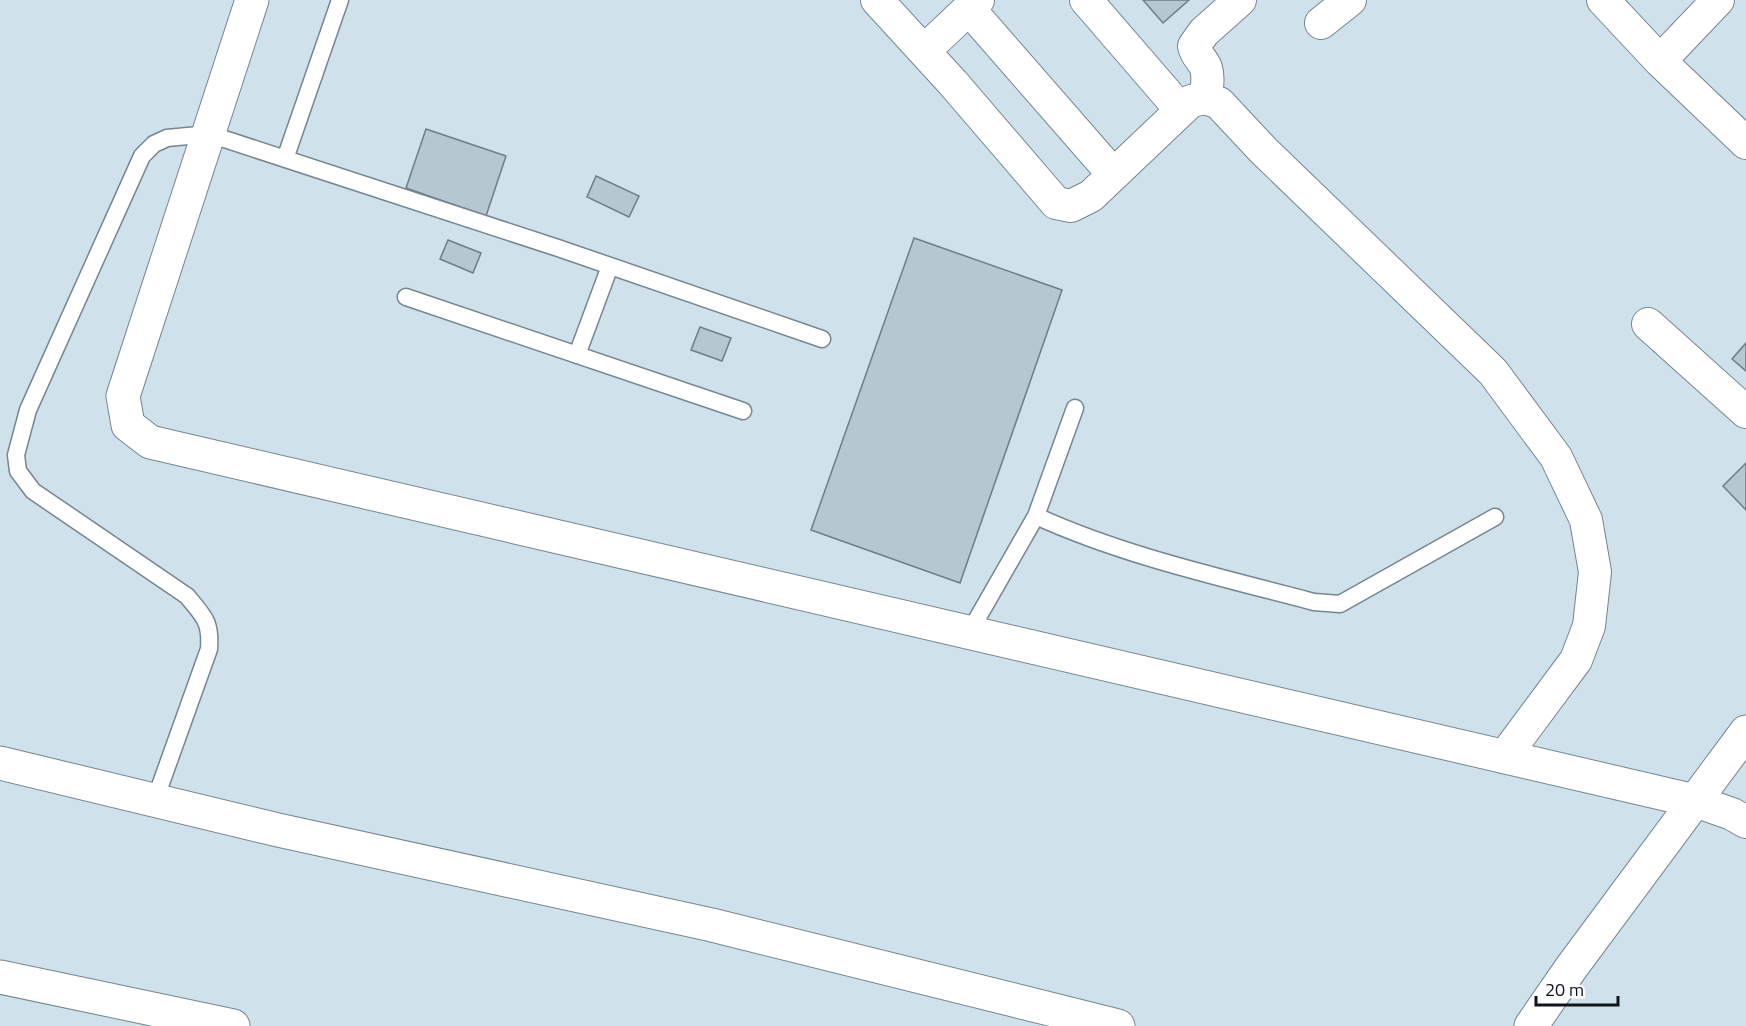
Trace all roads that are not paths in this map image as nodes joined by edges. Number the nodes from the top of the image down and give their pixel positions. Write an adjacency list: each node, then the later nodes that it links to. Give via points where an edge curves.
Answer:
1 (252, 0): 14 (street)
2 (340, 0): 16 (lane)
3 (877, 0): 11 (street)
4 (1086, 0): 13 (street)
5 (1240, 0): 13 (street, via 1194,46 1206,66 1208,79)
6 (1350, 0): 10 (street)
7 (1603, 0): 12 (street)
8 (1718, 0): 12 (street)
9 (974, 4): 11 (street); 17 (street)
10 (1321, 23)
11 (924, 51): 17 (street, via 1056,203 1071,206 1091,196)
12 (1660, 61): 15 (street)
13 (1193, 104): 17 (street); 30 (street, via 1219,103 1264,152 1493,372 1556,457 1586,520 1595,572 1589,626 1576,660)
14 (209, 134): 16 (lane); 28 (street, via 123,396 128,424 150,442); 32 (lane, via 167,138 142,156 28,410 16,455 18,471 33,490 187,596 207,620 211,631 209,649)
15 (1746, 143)
16 (285, 159): 18 (lane)
17 (1113, 174)
18 (610, 266): 21 (lane); 22 (lane)
19 (406, 297): 22 (lane)
20 (1648, 324): 25 (street)
21 (822, 339)
22 (577, 355): 24 (lane)
23 (1075, 408): 26 (lane)
24 (743, 411)
25 (1746, 412)
26 (1036, 516): 27 (lane, via 1164,562 1314,602 1340,604); 28 (lane)
27 (1495, 517)
28 (969, 633): 30 (street)
29 (1746, 732): 33 (street)
30 (1504, 757): 33 (street)
31 (0, 763): 32 (street)
32 (155, 800): 37 (street, via 712,925)
33 (1695, 801): 34 (street); 38 (street)
34 (1746, 822)
35 (0, 978): 36 (street)
36 (233, 1026)
37 (1118, 1026)
38 (1531, 1026)

